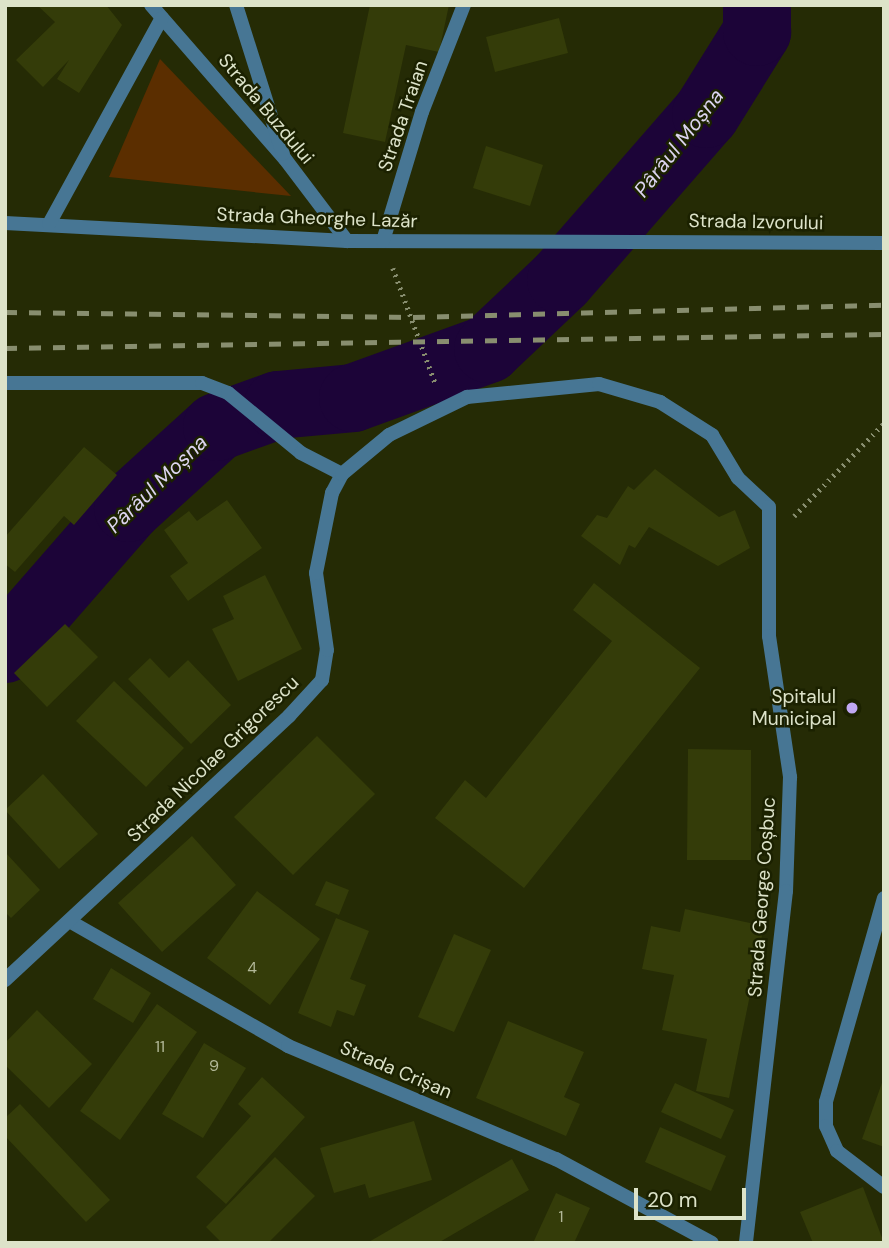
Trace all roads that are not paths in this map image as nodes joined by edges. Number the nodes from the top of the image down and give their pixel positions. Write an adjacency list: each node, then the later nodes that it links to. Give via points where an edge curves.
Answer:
1 (151, 5): 4 (street, Strada Buzdului)
2 (236, 5): 5 (street)
3 (464, 5): 10 (street, Strada Traian, via 422,112)
4 (162, 18): 5 (street, Strada Buzdului); 7 (street)
5 (285, 159): 9 (street, Strada Buzdului)
6 (5, 223): 7 (street, Strada Gheorghe Lazăr)
7 (49, 225): 9 (street, Strada Gheorghe Lazăr)
8 (628, 239): 10 (street, Strada Gheorghe Lazăr); 11 (street, Strada Izvorului)
9 (347, 241): 10 (street, Strada Gheorghe Lazăr)
10 (383, 241)
11 (884, 243)
12 (5, 383): 13 (street, via 176,381 228,393 270,431)
13 (342, 474): 15 (street, Strada Nicolae Grigorescu, via 332,493 316,573 327,650 322,680); 19 (street, Strada George Coșbuc, via 388,435 467,397 599,384 660,402 712,435 738,478 769,507 769,636 790,777 786,891)
14 (884, 898): 17 (street, via 826,1102 826,1126 837,1151)
15 (71, 922): 16 (street, Strada Nicolae Grigorescu); 18 (street, Strada Crișan, via 288,1046 556,1159)
16 (5, 980)
17 (884, 1187)
18 (712, 1243)
19 (746, 1243)

